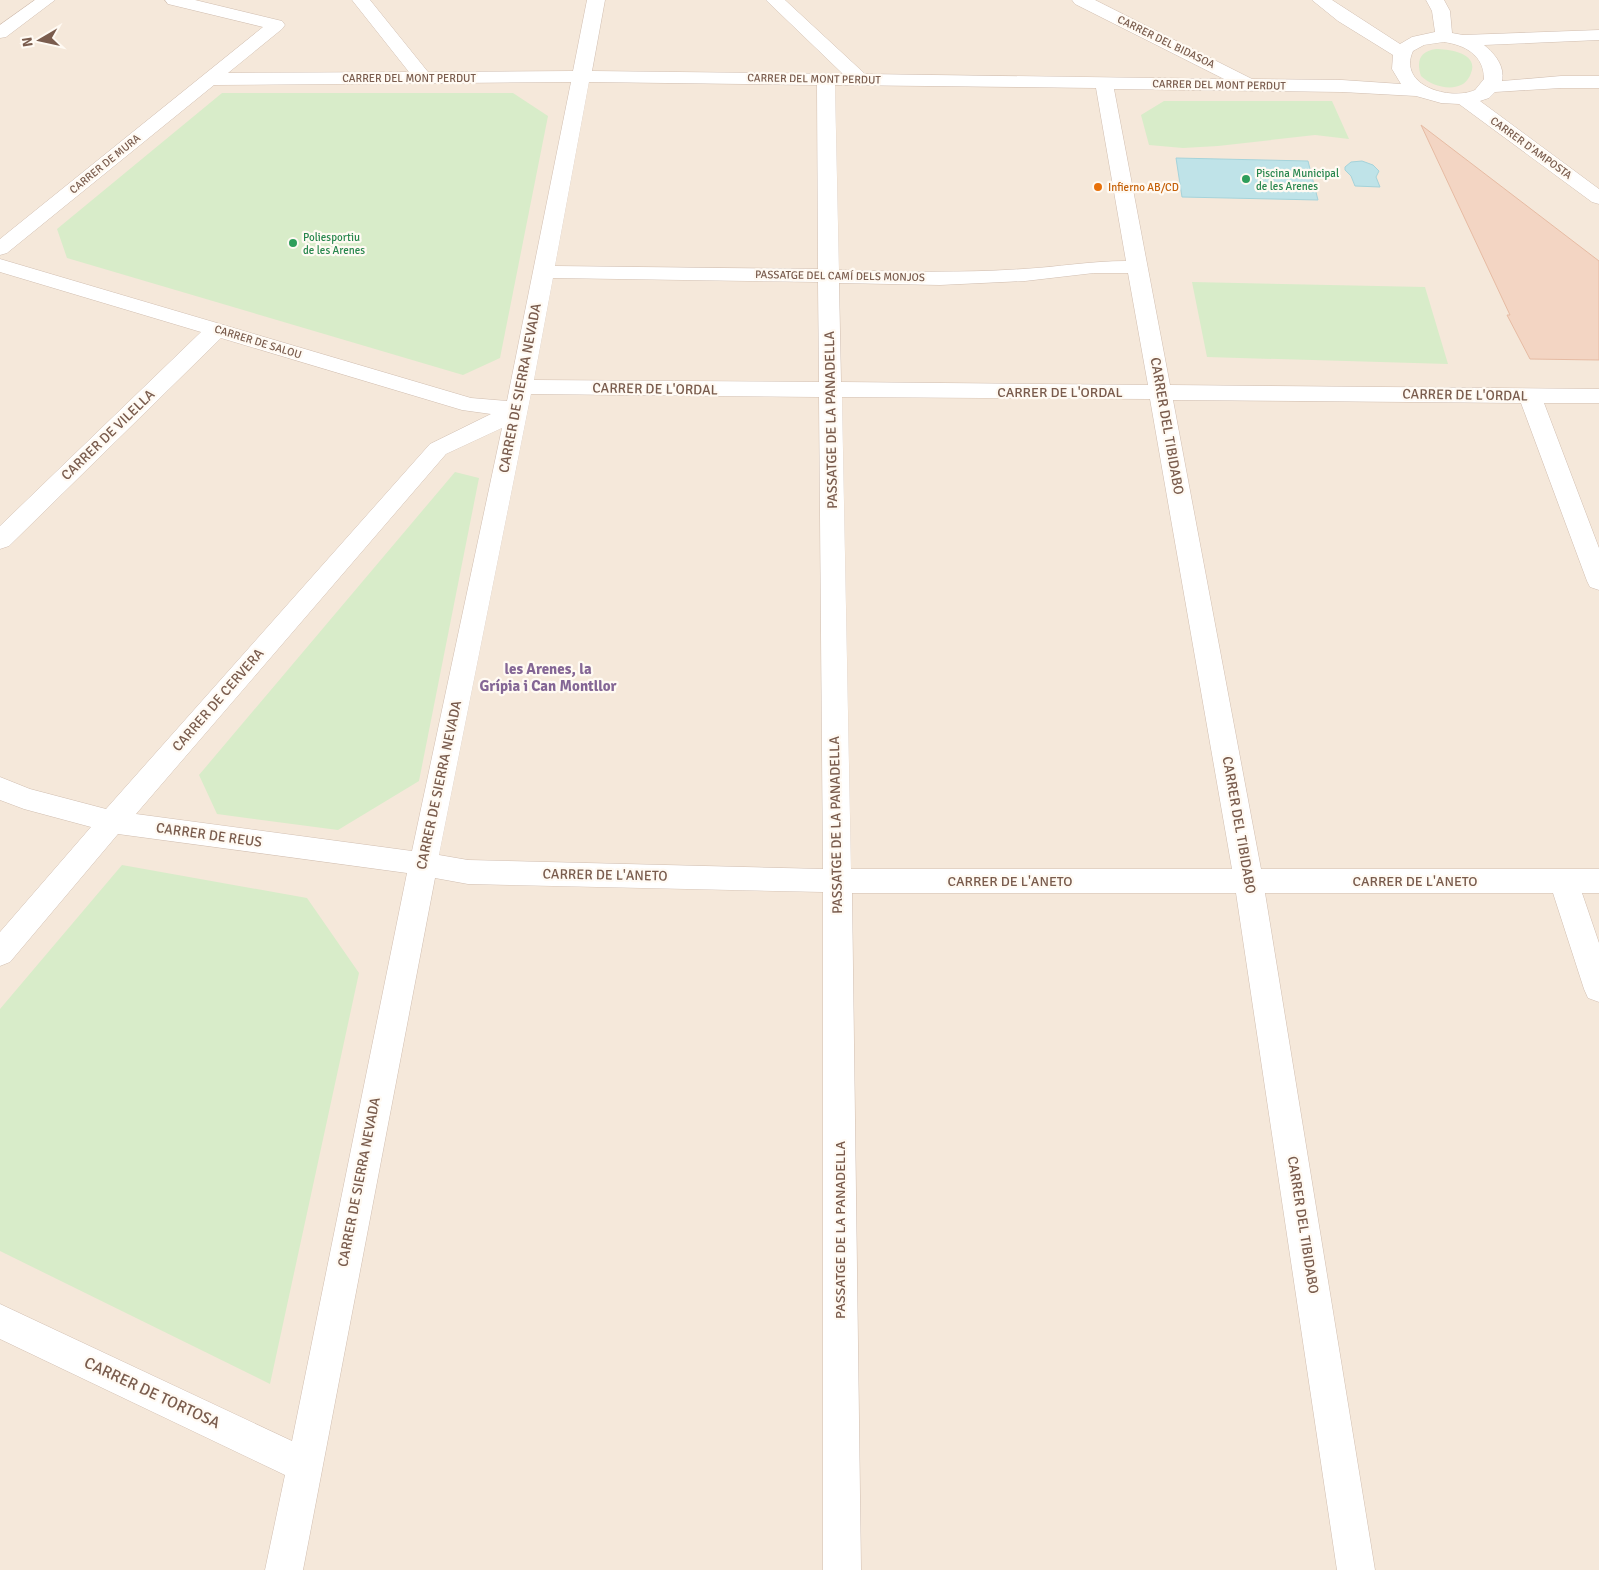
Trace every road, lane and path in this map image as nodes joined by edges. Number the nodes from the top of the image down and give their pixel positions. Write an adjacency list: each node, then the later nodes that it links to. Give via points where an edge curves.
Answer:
1 (46, 0): 9 (street)
2 (174, 0): 14 (street, CARRER DE MURA, via 276,25)
3 (360, 0): 15 (street)
4 (596, 0): 13 (street, CARRER DE SIERRA NEVADA)
5 (774, 0): 17 (street)
6 (1080, 0): 20 (street, CARRER DEL BIDASOA)
7 (1321, 0): 12 (street)
8 (1435, 0): 11 (street)
9 (0, 33)
10 (1599, 35): 11 (street)
11 (1453, 38): 12 (street, via 1426,38 1411,44); 21 (street, via 1477,47 1491,61 1495,74)
12 (1402, 53): 22 (street, via 1400,64 1405,78)
13 (581, 76): 15 (street, CARRER DEL MONT PERDUT); 16 (street, CARRER DEL MONT PERDUT); 28 (street, CARRER DE SIERRA NEVADA)
14 (210, 78): 15 (street, CARRER DEL MONT PERDUT); 25 (street, CARRER DE MURA)
15 (422, 78)
16 (826, 80): 17 (street, CARRER DEL MONT PERDUT); 29 (street, PASSATGE DE LA PANADELLA)
17 (860, 80): 19 (street, CARRER DEL MONT PERDUT)
18 (1599, 82): 21 (street)
19 (1104, 83): 20 (street, CARRER DEL MONT PERDUT); 27 (street, CARRER DEL TIBIDABO)
20 (1251, 85): 22 (street, CARRER DEL MONT PERDUT)
21 (1490, 87): 23 (street, via 1481,95)
22 (1418, 91): 23 (street, via 1439,97)
23 (1463, 98): 24 (street, CARRER D'AMPOSTA)
24 (1599, 198)
25 (0, 249)
26 (0, 265): 30 (street, CARRER DE SALOU)
27 (1137, 267): 29 (street, PASSATGE DEL CAMÍ DELS MONJOS, via 1094,267 1026,275 940,279); 32 (street, CARRER DEL TIBIDABO)
28 (542, 272): 29 (street, PASSATGE DEL CAMÍ DELS MONJOS); 35 (street, CARRER DE SIERRA NEVADA)
29 (828, 276): 31 (street, PASSATGE DE LA PANADELLA)
30 (216, 330): 36 (street, CARRER DE SALOU); 38 (street, CARRER DE VILELLA)
31 (830, 391): 32 (street, CARRER DE L'ORDAL); 35 (street, CARRER DE L'ORDAL); 43 (street, PASSATGE DE LA PANADELLA)
32 (1162, 392): 33 (street, CARRER DE L'ORDAL); 46 (street, CARRER DEL TIBIDABO)
33 (1530, 396): 34 (street, CARRER DE L'ORDAL); 39 (street)
34 (1599, 396)
35 (519, 398): 36 (street, CARRER DE SALOU); 37 (street, CARRER DE CERVERA, via 493,423); 42 (street, CARRER DE SIERRA NEVADA)
36 (470, 405): 37 (street, CARRER DE CERVERA)
37 (438, 449): 41 (street, CARRER DE CERVERA)
38 (0, 540)
39 (1599, 581)
40 (0, 788): 41 (street, CARRER DE REUS, via 24,798)
41 (112, 822): 42 (street, CARRER DE REUS); 47 (street, CARRER DE CERVERA)
42 (422, 864): 43 (street, CARRER DE L'ANETO, via 468,872); 50 (street, CARRER DE SIERRA NEVADA)
43 (837, 881): 46 (street, CARRER DE L'ANETO); 52 (street, PASSATGE DE LA PANADELLA)
44 (1564, 881): 45 (street, CARRER DE L'ANETO); 46 (street, CARRER DE L'ANETO); 48 (street)
45 (1599, 881)
46 (1250, 882): 53 (street, CARRER DEL TIBIDABO)
47 (0, 953)
48 (1599, 989)
49 (0, 1321): 50 (street, CARRER DE TORTOSA)
50 (303, 1465): 51 (street, CARRER DE SIERRA NEVADA)
51 (284, 1570)
52 (842, 1570)
53 (1356, 1570)

